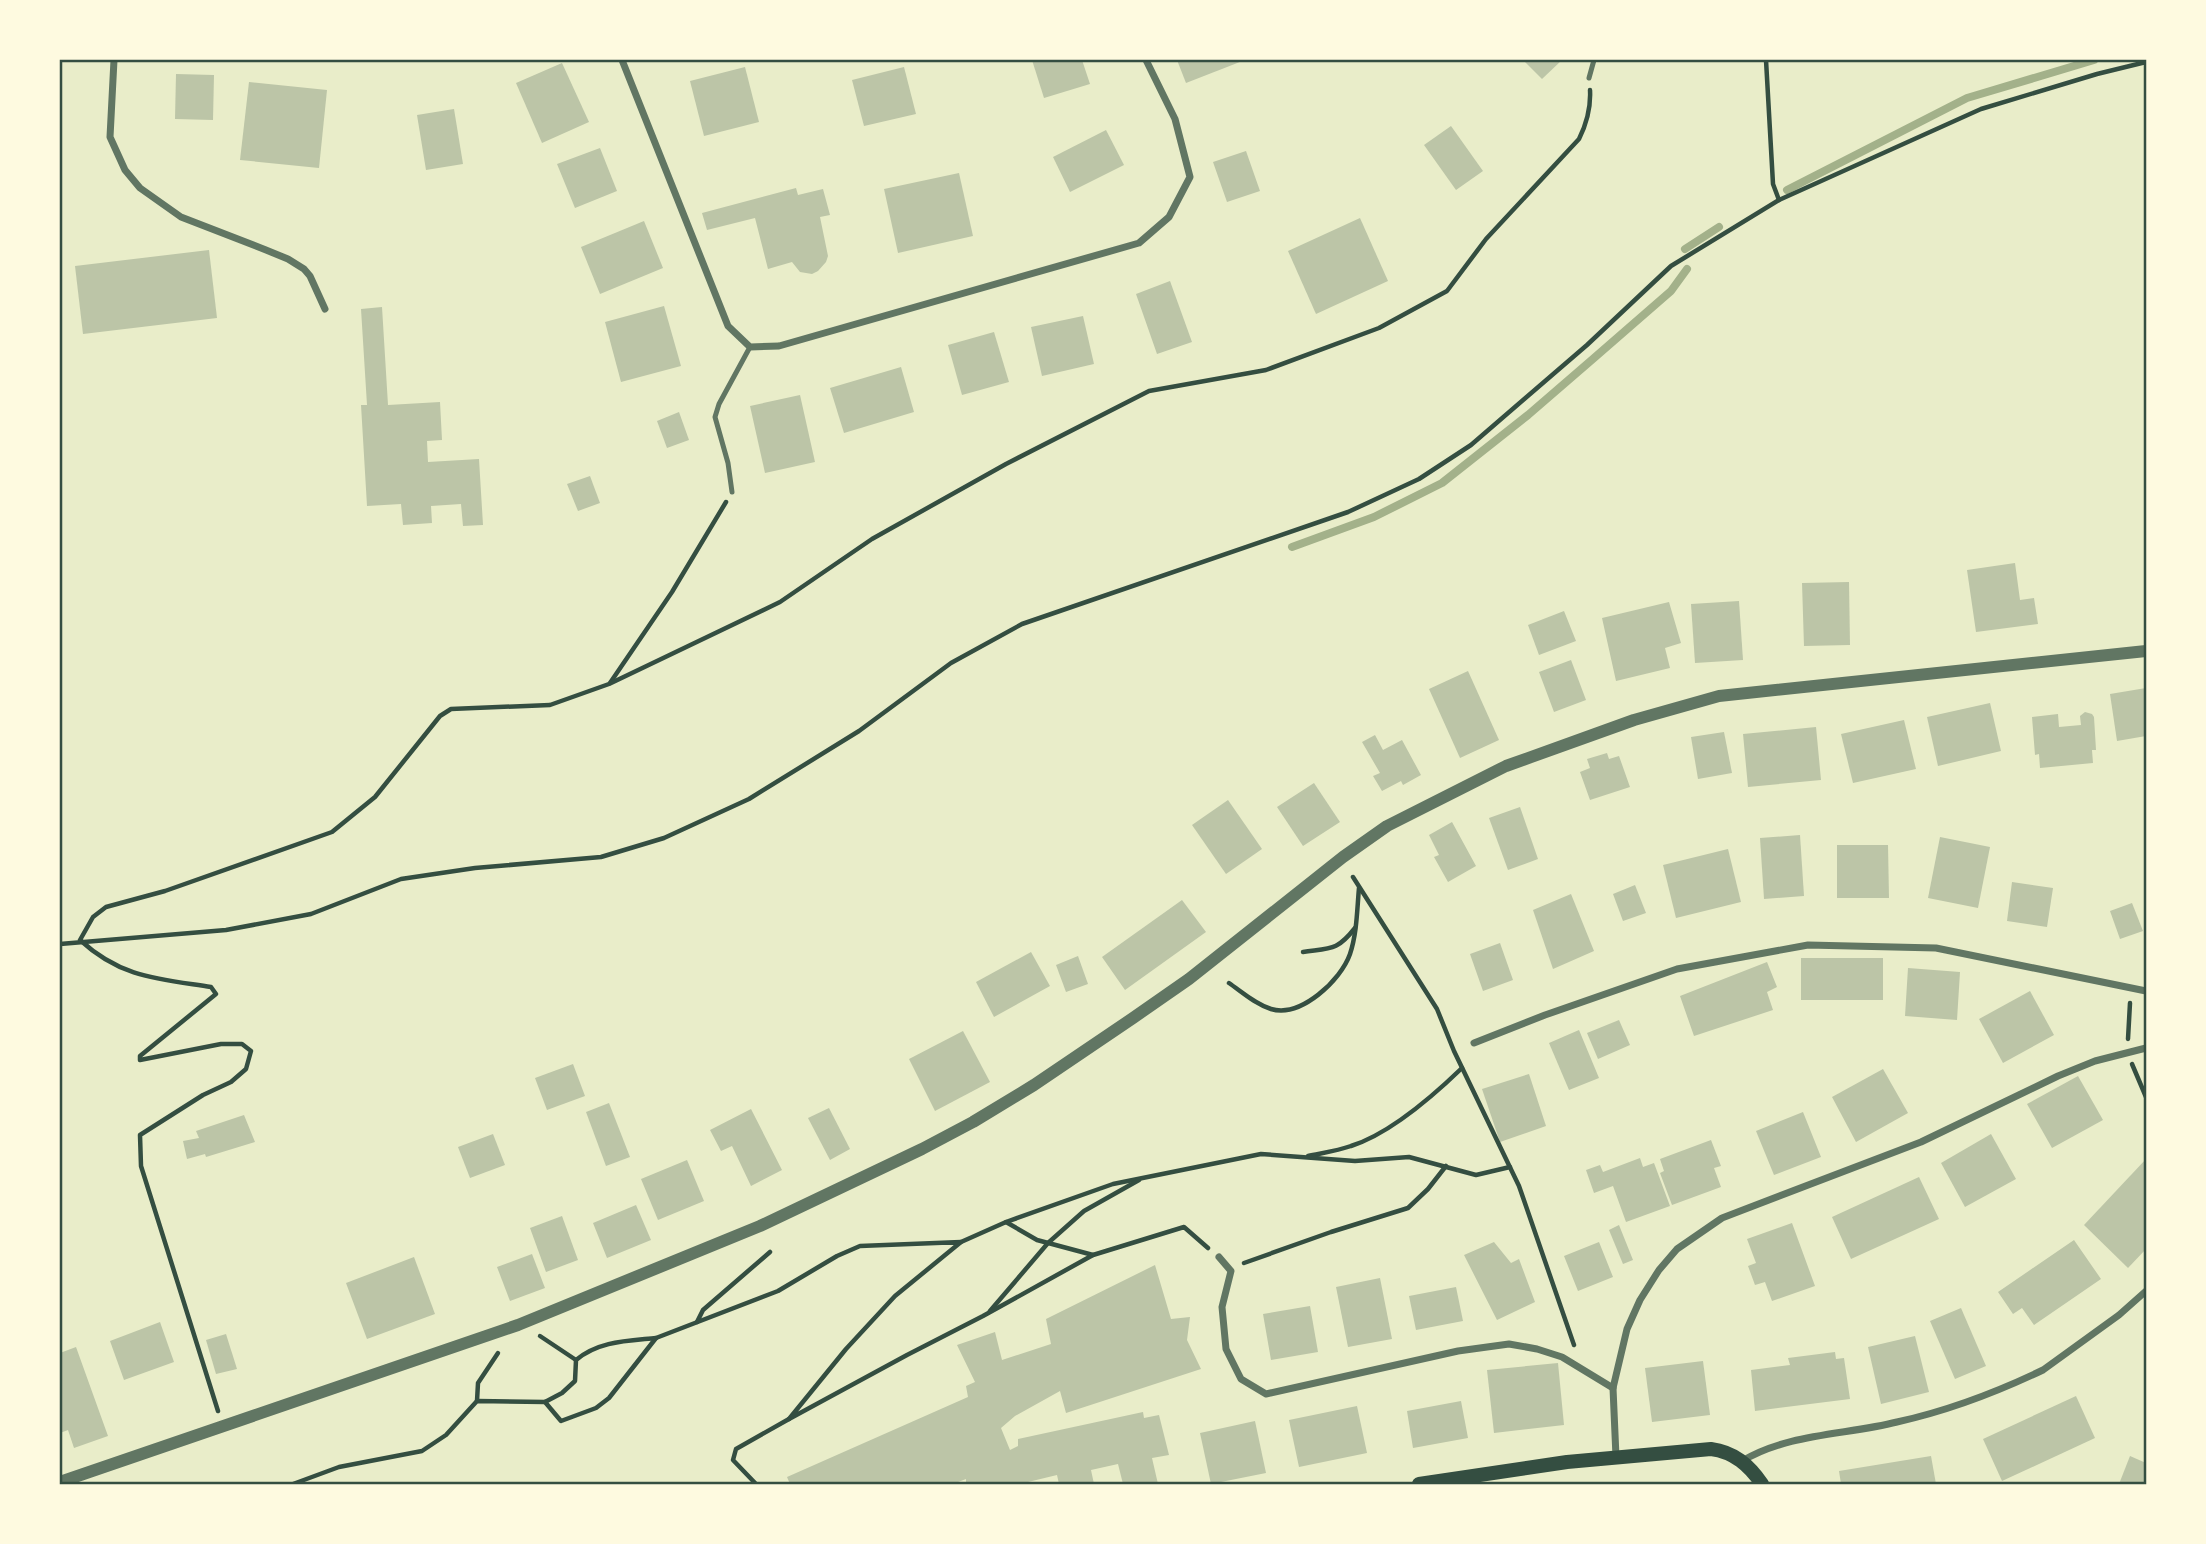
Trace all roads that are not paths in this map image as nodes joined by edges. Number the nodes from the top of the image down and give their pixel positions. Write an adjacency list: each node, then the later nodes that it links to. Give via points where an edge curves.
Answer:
1 (114, 60): 6 (street, via 110,136 125,170 140,188 181,217 304,269)
2 (622, 60): 7 (street, via 728,326)
3 (1146, 60): 7 (street, via 1175,119 1190,177 1169,218 1139,243 779,346)
4 (1594, 60): 5 (lane)
5 (1589, 78)
6 (325, 309)
7 (750, 346): 8 (lane, via 715,417)
8 (732, 492)
9 (2147, 651): 18 (street, via 1719,696 1634,720 1506,766 1387,826 1133,1018 1034,1085 922,1149 760,1226 518,1325)
10 (2147, 991): 11 (street, via 1936,948 1808,945 1678,969)
11 (1474, 1043)
12 (2147, 1048): 15 (street, via 2095,1061 1921,1142 1722,1218 1703,1230 1677,1249 1640,1300 1627,1329)
13 (1219, 1257): 15 (street, via 1231,1271 1222,1307 1226,1349 1241,1379 1266,1394 1509,1345 1562,1357)
14 (2147, 1291): 17 (street, via 2029,1377 1956,1405 1897,1422 1774,1446)
15 (1613, 1388): 16 (street)
16 (1616, 1457): 17 (main road, via 1721,1450); 19 (main road)
17 (1742, 1461): 20 (main road)
18 (60, 1482)
19 (1419, 1485)
20 (1762, 1485)

